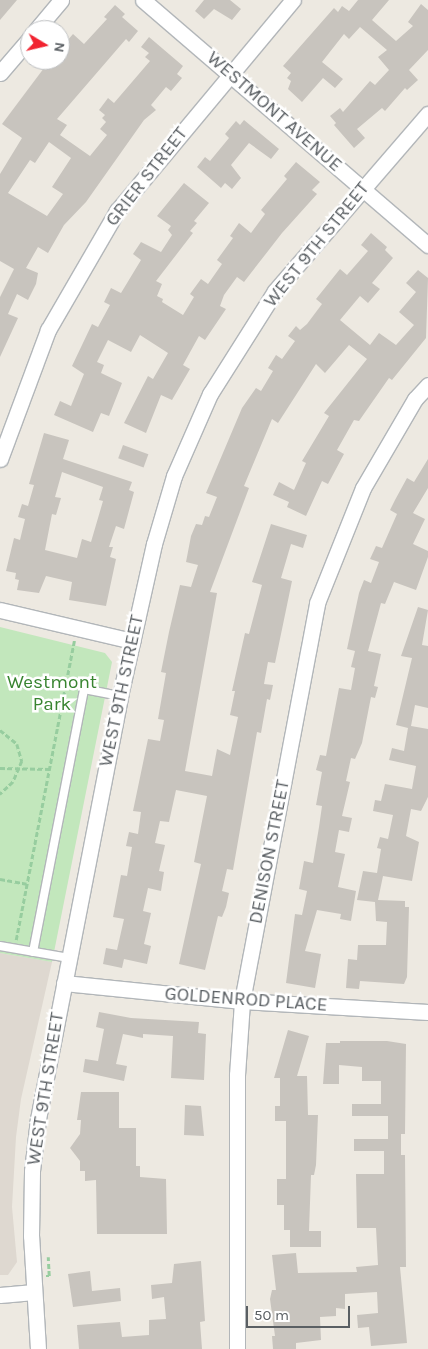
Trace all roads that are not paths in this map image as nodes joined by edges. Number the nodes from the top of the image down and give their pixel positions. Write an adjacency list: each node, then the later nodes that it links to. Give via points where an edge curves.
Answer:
1 (62, 0): 4 (street)
2 (143, 0): 7 (street, WESTMONT AVENUE)
3 (293, 0): 7 (street, GRIER STREET)
4 (45, 20)
5 (20, 50): 6 (street)
6 (0, 73)
7 (229, 73): 9 (street, WESTMONT AVENUE); 12 (street, GRIER STREET, via 116,211 48,330)
8 (428, 114): 9 (street, WEST 9TH STREET)
9 (363, 189): 10 (street, WESTMONT AVENUE); 14 (street, WEST 9TH STREET, via 275,291 210,394 174,476)
10 (428, 245)
11 (428, 385): 20 (street, DENISON STREET, via 416,399 363,488 317,603)
12 (0, 459)
13 (0, 610): 14 (street)
14 (132, 640): 15 (street, WEST 9TH STREET)
15 (120, 696): 17 (lane, via 84,689); 18 (street, WEST 9TH STREET)
16 (0, 946): 17 (lane)
17 (32, 952): 18 (lane)
18 (69, 958): 19 (street, WEST 9TH STREET)
19 (64, 984): 20 (street, GOLDENROD PLACE); 22 (street, WEST 9TH STREET, via 38,1119 32,1171)
20 (242, 1001): 21 (street, GOLDENROD PLACE); 25 (street, DENISON STREET, via 237,1075)
21 (428, 1012)
22 (34, 1292): 23 (street); 24 (street, WEST 9TH STREET)
23 (0, 1295)
24 (38, 1349)
25 (236, 1349)

